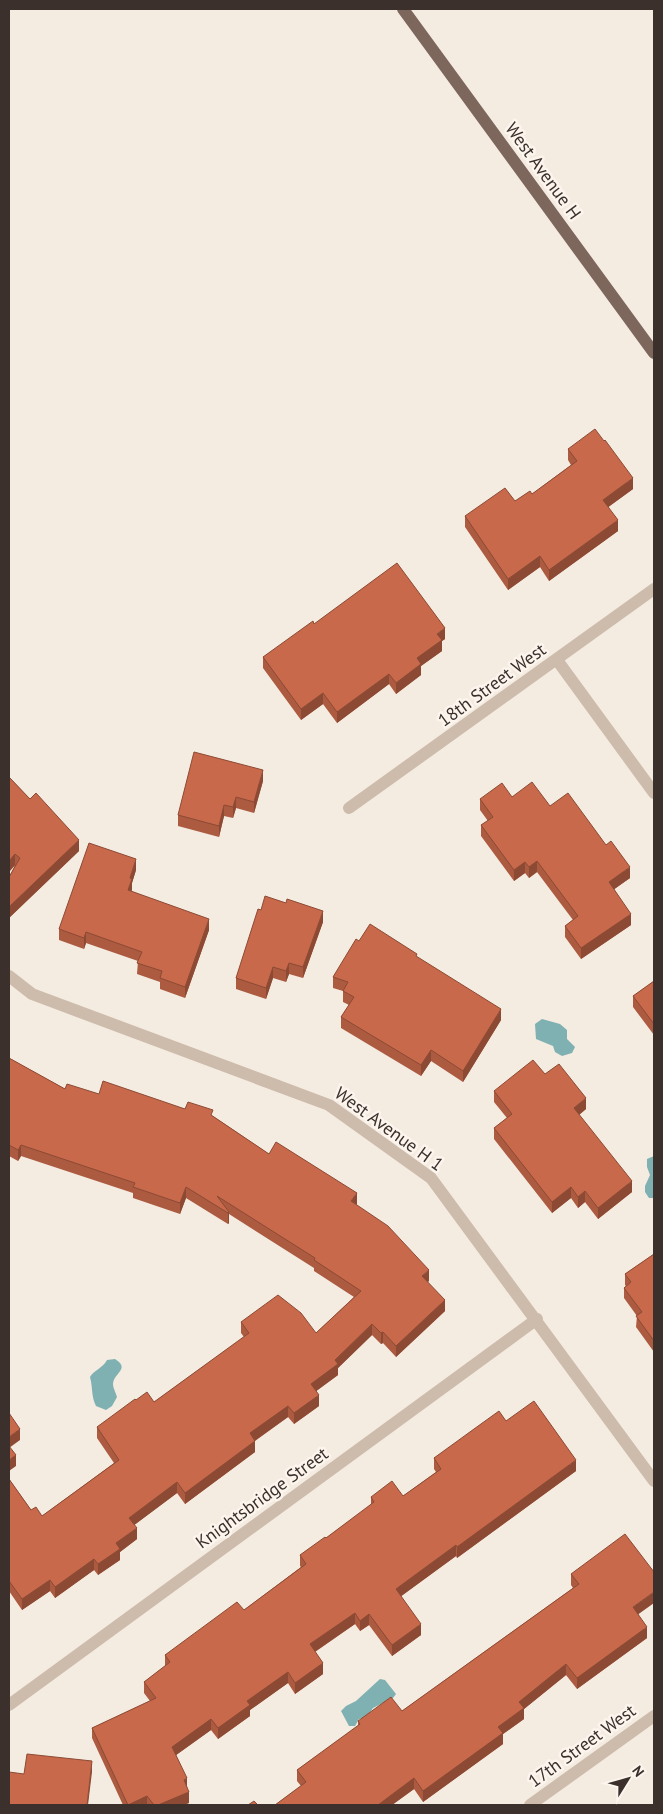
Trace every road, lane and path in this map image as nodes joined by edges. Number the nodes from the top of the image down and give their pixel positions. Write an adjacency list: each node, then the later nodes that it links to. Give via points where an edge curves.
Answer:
1 (403, 9): 2 (main road, West Avenue H)
2 (654, 353)
3 (654, 589): 4 (street, 18th Street West)
4 (557, 660): 5 (street); 6 (street, 18th Street West)
5 (654, 793)
6 (349, 808)
7 (9, 976): 8 (street, West Avenue H 1, via 32,994 329,1105 431,1178)
8 (537, 1319): 9 (street, West Avenue H 1); 10 (street, Knightsbridge Street)
9 (654, 1481)
10 (9, 1704)
11 (654, 1716): 12 (street, 17th Street West)
12 (530, 1805)

